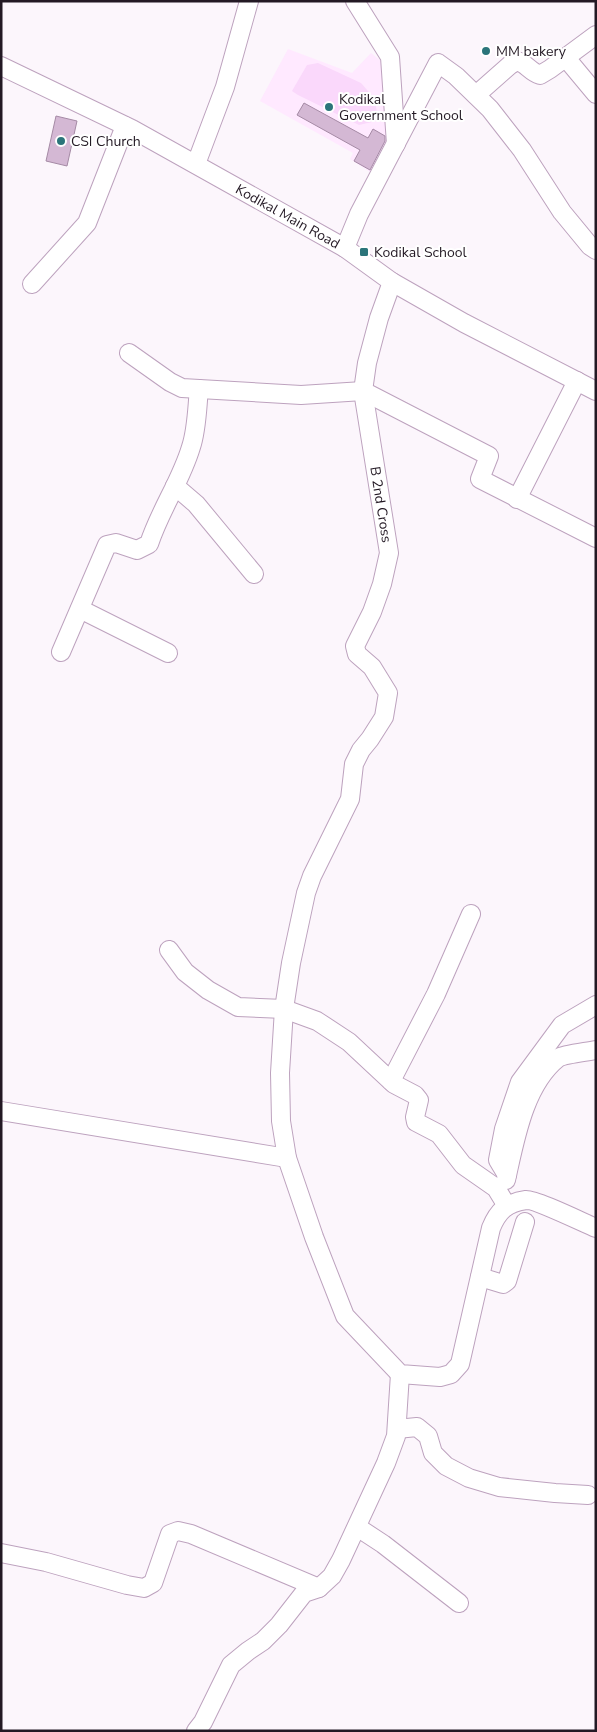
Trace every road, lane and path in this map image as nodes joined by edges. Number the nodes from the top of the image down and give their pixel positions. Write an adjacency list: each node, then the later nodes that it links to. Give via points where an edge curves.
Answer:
1 (249, 1): 10 (street, via 226,87)
2 (355, 1): 9 (street, via 390,57)
3 (596, 36): 4 (street)
4 (566, 58): 6 (street); 7 (street, via 540,75 517,61)
5 (1, 66): 8 (street, Kodikal Main Road)
6 (596, 94)
7 (476, 95): 9 (street, via 438,63); 12 (street, via 522,150 562,212)
8 (125, 126): 10 (street, Kodikal Main Road); 14 (street, via 87,223)
9 (396, 144): 11 (street, via 358,214)
10 (196, 164): 11 (street, Kodikal Main Road)
11 (344, 248): 13 (street, Kodikal Main Road)
12 (596, 250)
13 (392, 282): 16 (street, Kodikal Main Road); 18 (street, B 2nd Cross, via 367,363)
14 (32, 284)
15 (129, 354): 17 (street, via 176,385)
16 (577, 381): 19 (street, Kodikal Main Road); 21 (street)
17 (199, 389): 18 (street, via 301,395); 20 (street, via 192,445)
18 (363, 391): 21 (street, via 489,456 480,479); 30 (street, B 2nd Cross, via 389,553 382,584 356,646 357,654 372,667 388,693 384,717 354,764 350,799 306,893 290,963)
19 (596, 391)
20 (175, 486): 23 (street, via 196,504); 24 (street, via 149,544 137,550 116,543 107,545)
21 (517, 498): 22 (street)
22 (596, 538)
23 (254, 574)
24 (80, 609): 25 (street); 26 (street)
25 (61, 652)
26 (168, 653)
27 (471, 914): 32 (street, via 436,994)
28 (169, 950): 30 (street, via 185,972 238,1007)
29 (596, 1005): 35 (street, via 562,1025 520,1082 504,1129 498,1160)
30 (284, 1009): 32 (street, via 334,1031); 34 (street, via 280,1073 281,1122)
31 (596, 1050): 35 (street, via 560,1057 543,1074 518,1127)
32 (391, 1081): 36 (street, via 419,1100 416,1122 438,1134 463,1165 496,1188)
33 (1, 1111): 34 (street)
34 (287, 1158): 40 (street, via 345,1316)
35 (507, 1175): 36 (street)
36 (504, 1201): 38 (street, via 528,1200); 39 (street, via 491,1228)
37 (525, 1222): 39 (street, via 507,1281 503,1284)
38 (596, 1228)
39 (480, 1277): 40 (street, via 460,1364 451,1374 440,1376)
40 (400, 1374): 41 (street)
41 (397, 1429): 42 (street, via 417,1427 428,1436 433,1453 446,1466 469,1478 500,1488); 43 (street, via 386,1463)
42 (588, 1495)
43 (357, 1527): 45 (street, via 342,1560); 46 (street)
44 (1, 1553): 45 (street, via 144,1588 153,1583 170,1534 178,1531)
45 (319, 1588): 47 (street, via 304,1592 279,1626 231,1665)
46 (459, 1603)
47 (196, 1731)

